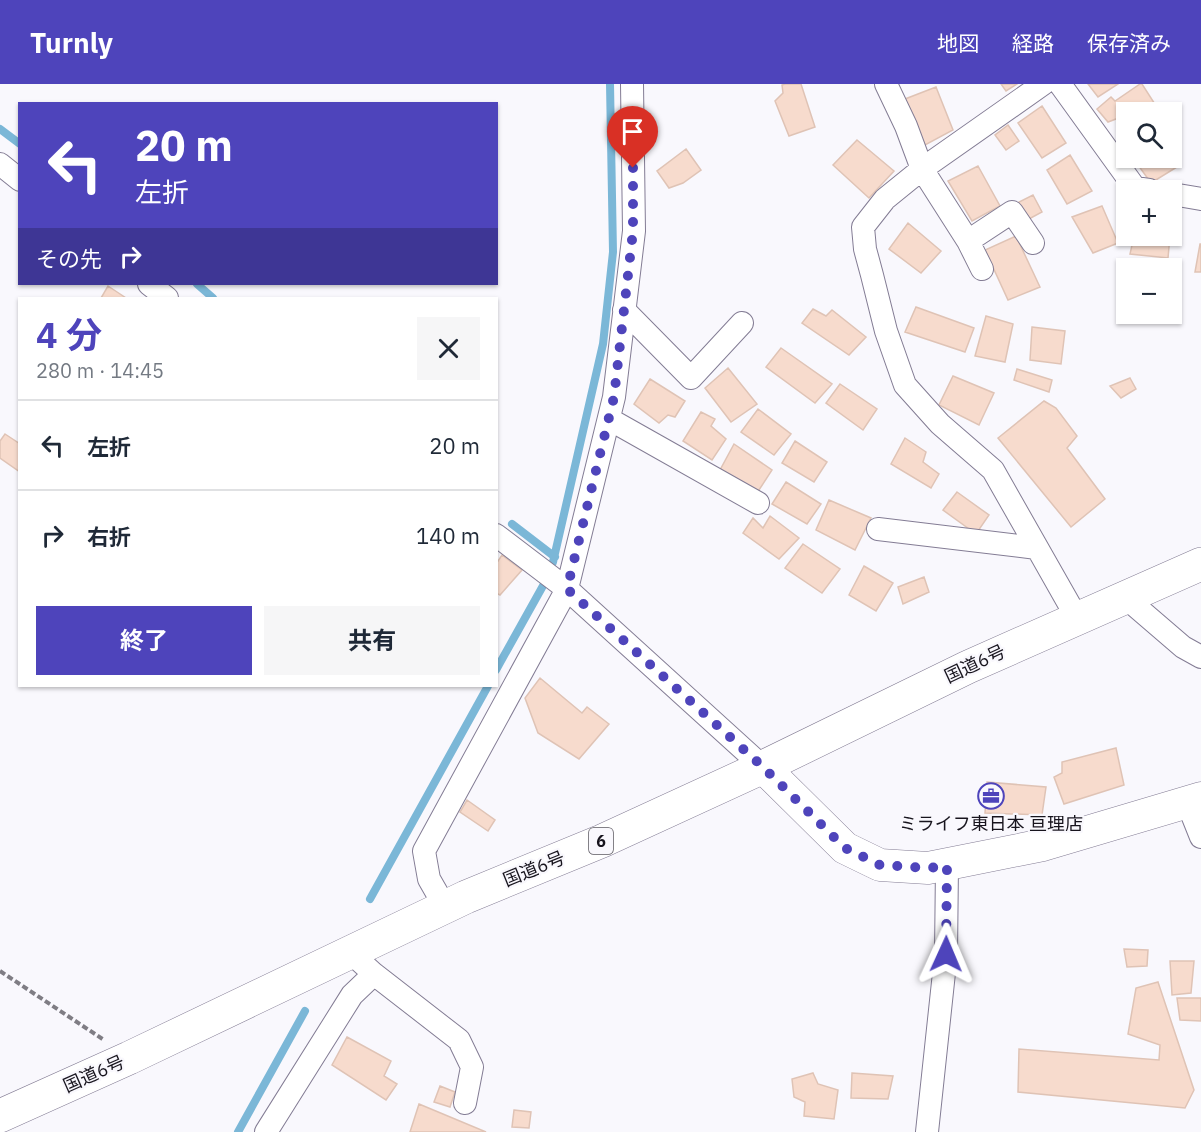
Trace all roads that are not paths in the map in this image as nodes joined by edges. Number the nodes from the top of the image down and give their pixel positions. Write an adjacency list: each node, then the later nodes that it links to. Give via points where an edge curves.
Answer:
1 (632, 84): 16 (street, via 633,231)
2 (886, 84): 6 (street)
3 (1043, 84): 6 (street)
4 (1060, 84): 8 (street)
5 (0, 164): 7 (street)
6 (922, 169): 11 (street); 22 (street, via 885,199 863,227 886,331 905,385 940,424 993,470)
7 (18, 178)
8 (1129, 180)
9 (1182, 196): 10 (street)
10 (1201, 199)
11 (968, 240): 12 (street, via 1012,212); 13 (street)
12 (1033, 243)
13 (982, 269)
14 (150, 285): 15 (street)
15 (166, 297)
16 (624, 310): 17 (street, via 691,378); 18 (street)
17 (742, 323)
18 (609, 419): 19 (street); 24 (street)
19 (758, 503)
20 (878, 529): 22 (street)
21 (498, 537): 24 (street)
22 (1037, 548): 26 (street)
23 (1201, 564): 25 (highway, 国道6号 / 6)
24 (567, 589): 28 (street); 32 (street, via 424,851 429,879)
25 (1126, 598): 26 (highway, 国道6号 / 6); 27 (street, via 1183,647)
26 (1077, 618): 28 (highway, 国道6号 / 6)
27 (1201, 657)
28 (763, 767): 31 (street, via 845,848 880,865); 32 (highway, 国道6号 / 6)
29 (1194, 800): 30 (street); 31 (street, via 1042,845)
30 (1201, 837)
31 (947, 866): 37 (street, via 946,954)
32 (445, 907): 33 (highway, 国道6号 / 6)
33 (362, 963): 34 (street, via 459,1040 472,1067); 35 (highway, 国道6号 / 6, via 129,1058); 36 (street, via 352,995)
34 (465, 1103)
35 (0, 1116)
36 (266, 1132)
37 (927, 1132)

